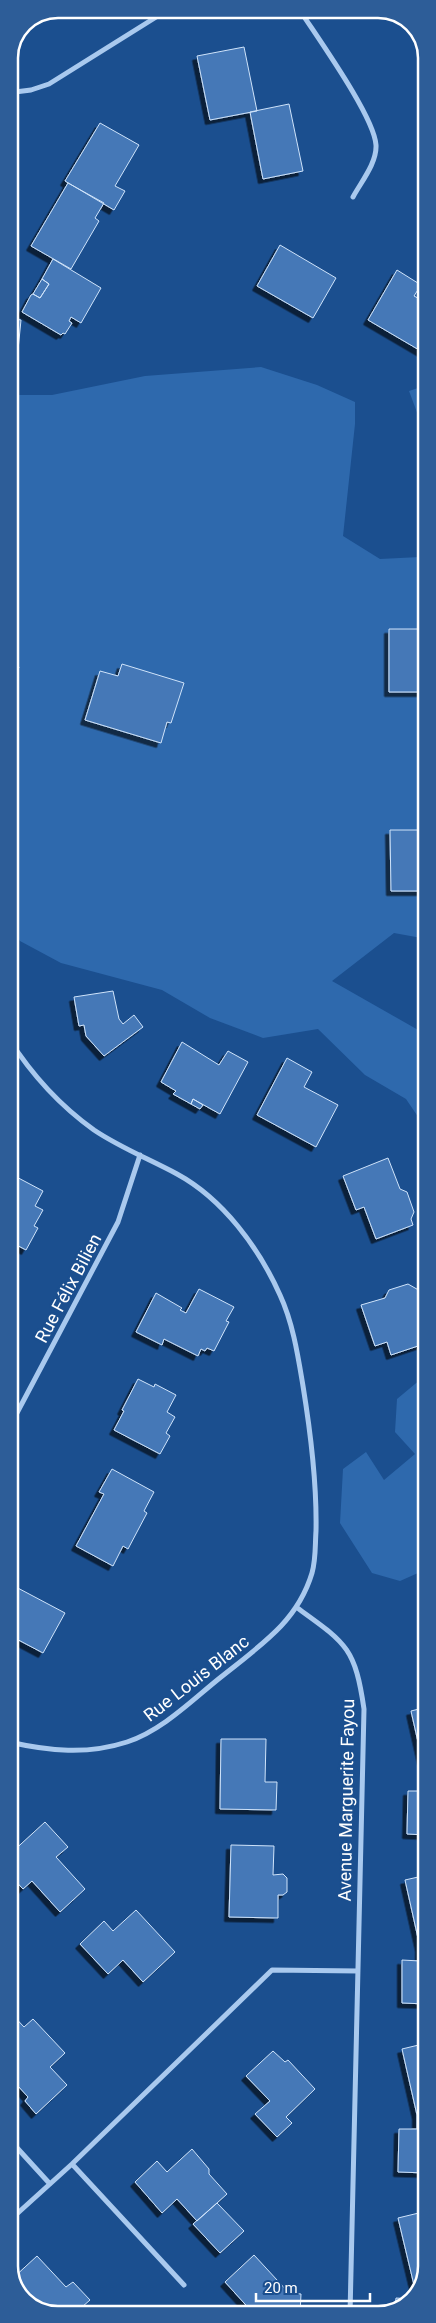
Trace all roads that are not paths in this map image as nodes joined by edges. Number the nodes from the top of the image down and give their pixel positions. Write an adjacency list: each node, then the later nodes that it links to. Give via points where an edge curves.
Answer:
1 (154, 18): 3 (street, via 48,84)
2 (304, 18): 4 (street, via 364,112 373,132 374,157)
3 (18, 92)
4 (352, 197)
5 (18, 1053): 6 (street, via 70,1112 96,1131)
6 (140, 1155): 7 (street, Rue Félix Bilien, via 118,1222); 8 (street, via 180,1176 221,1208 254,1248 281,1297 300,1368 316,1487 315,1559 307,1587)
7 (18, 1411)
8 (296, 1607): 9 (street, Rue Louis Blanc, via 256,1649 171,1717 144,1734 119,1744 84,1751); 10 (street, Avenue Marguerite Fayou, via 345,1646 354,1661 360,1682 364,1710)
9 (18, 1744)
10 (358, 1971): 12 (street, via 272,1970); 16 (street, Avenue Marguerite Fayou)
11 (18, 2149): 13 (street)
12 (72, 2164): 13 (street); 15 (street)
13 (50, 2184): 14 (street)
14 (18, 2213)
15 (184, 2285)
16 (350, 2305)

